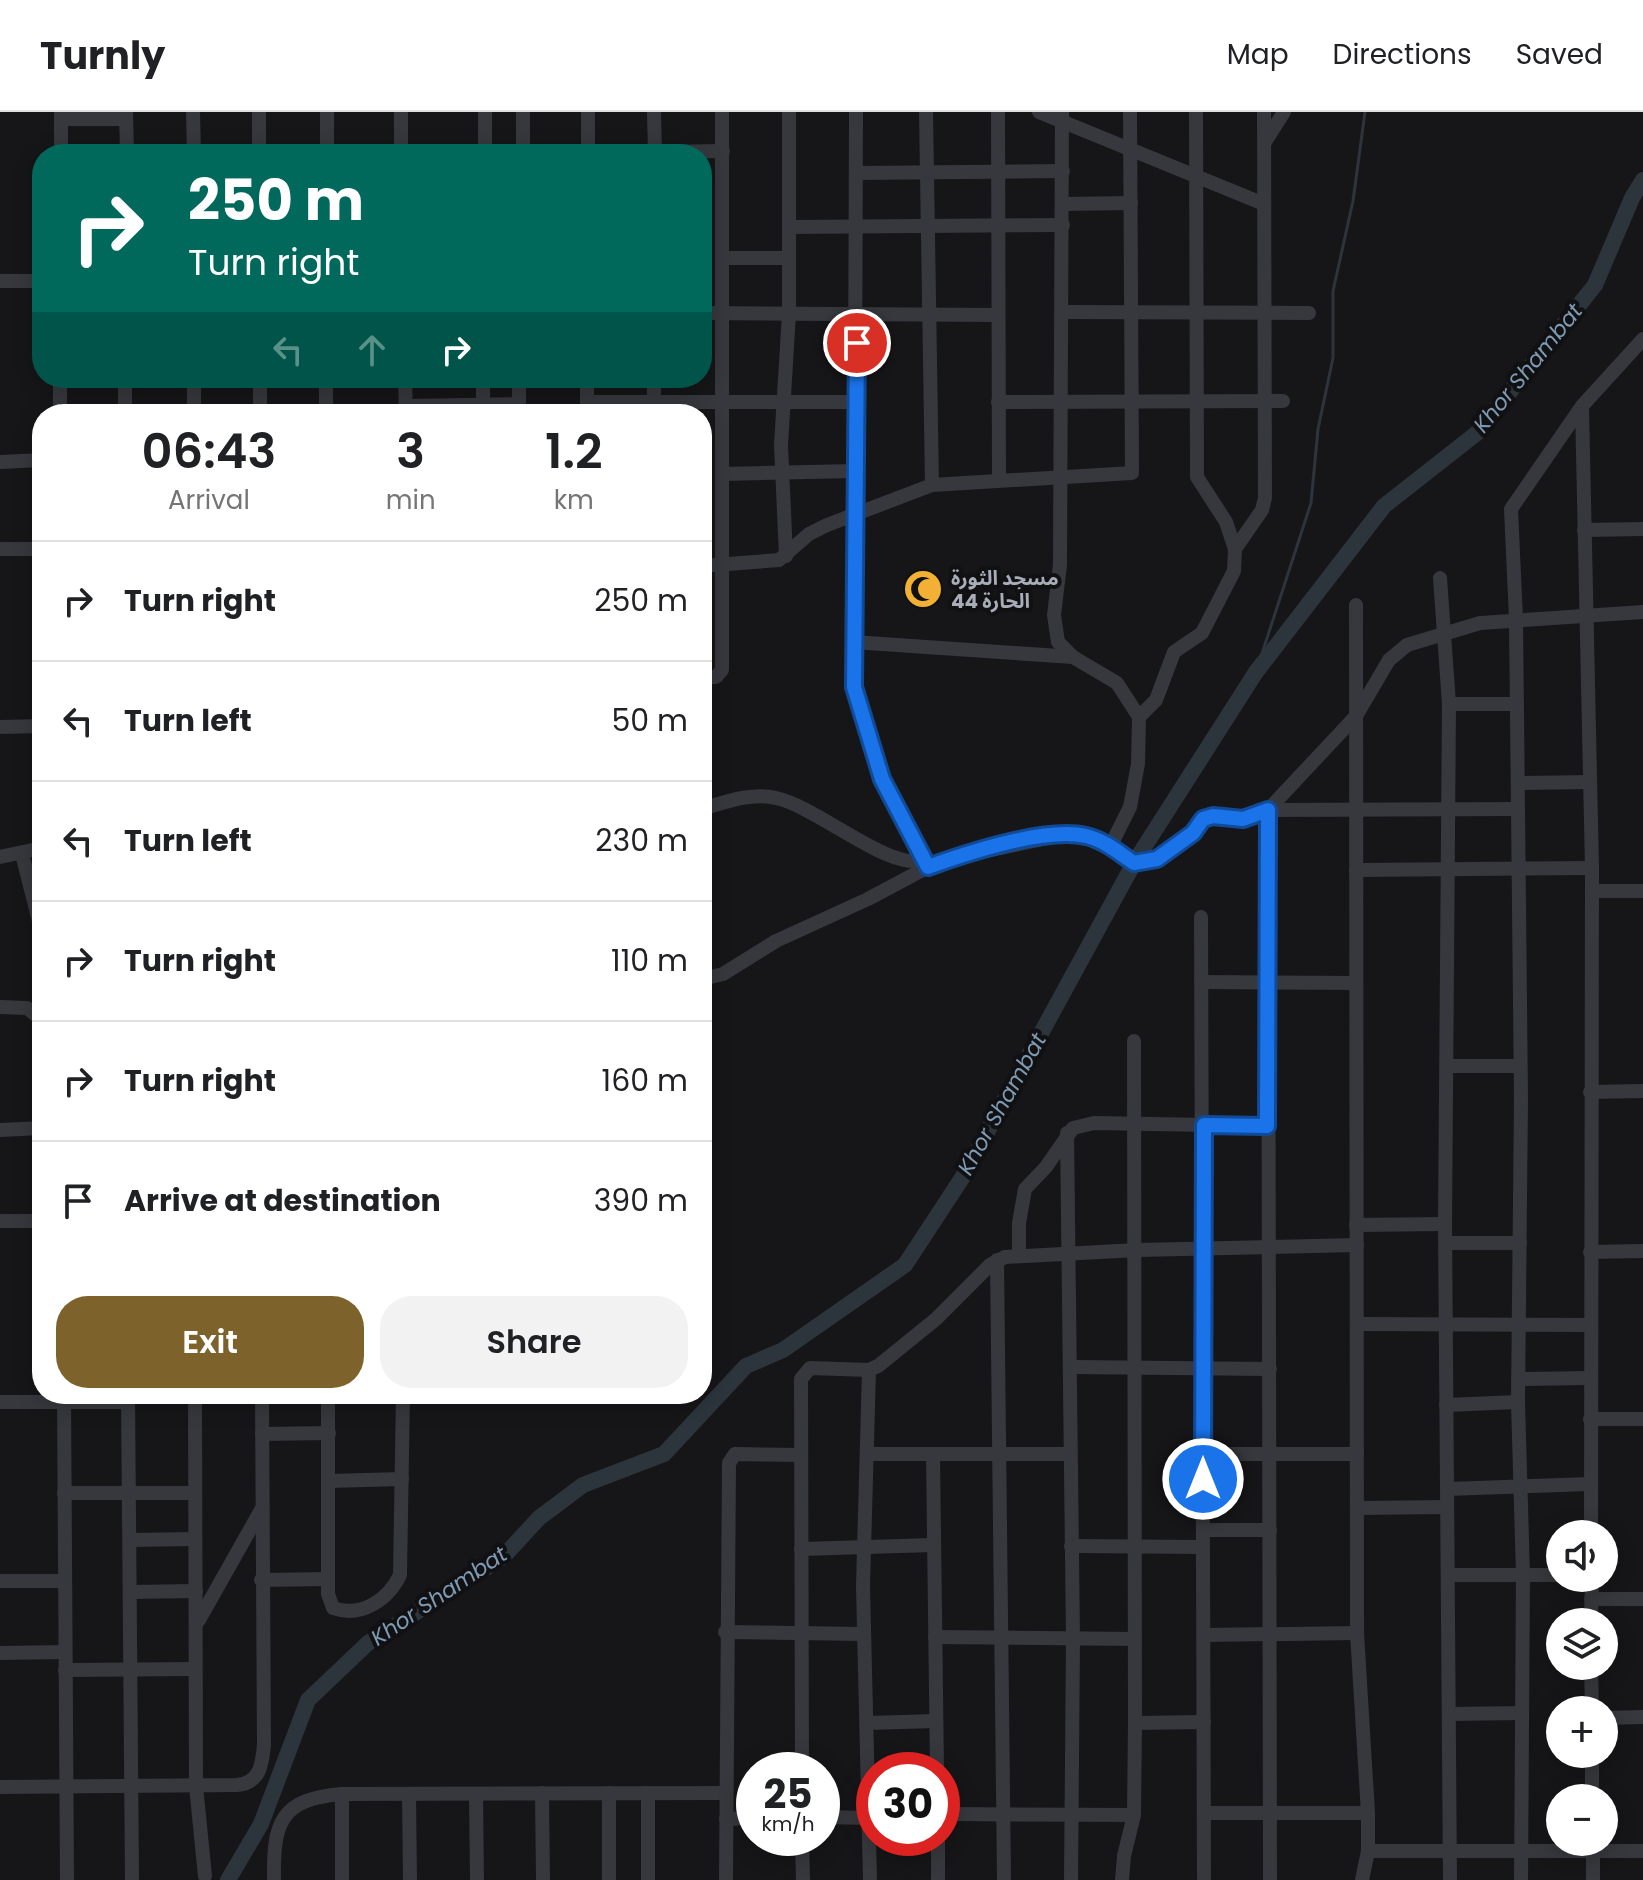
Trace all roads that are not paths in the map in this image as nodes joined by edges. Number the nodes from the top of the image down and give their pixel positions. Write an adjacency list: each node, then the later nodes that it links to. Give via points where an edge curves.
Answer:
1 (193, 112): 25 (street)
2 (259, 112): 26 (street)
3 (327, 112): 27 (street)
4 (401, 112): 28 (street)
5 (485, 112): 29 (street)
6 (523, 112): 30 (street)
7 (588, 112): 31 (street)
8 (654, 112): 32 (street)
9 (722, 112): 34 (street)
10 (789, 112): 48 (street)
11 (856, 112): 39 (street)
12 (926, 112): 37 (street)
13 (998, 112): 38 (street)
14 (1039, 112): 21 (street)
15 (1130, 112): 35 (street)
16 (1196, 112): 40 (street)
17 (1264, 112): 22 (street)
18 (1284, 112): 22 (street)
19 (61, 116): 20 (street); 23 (street)
20 (126, 116): 24 (street)
21 (1062, 118): 35 (street); 36 (street)
22 (1264, 143): 43 (street)
23 (61, 144)
24 (127, 144)
25 (194, 144)
26 (259, 144)
27 (327, 144)
28 (401, 144)
29 (485, 144)
30 (523, 144)
31 (588, 144)
32 (655, 144)
33 (712, 151): 34 (street)
34 (723, 151): 49 (street)
35 (1131, 151): 40 (street); 41 (street)
36 (1063, 171): 38 (street); 42 (street)
37 (927, 172): 38 (street); 39 (street); 45 (street)
38 (999, 172): 46 (street)
39 (857, 173): 44 (street)
40 (1196, 177): 43 (street); 55 (street)
41 (1131, 203): 42 (street); 54 (street)
42 (1063, 204): 47 (street)
43 (1264, 204): 59 (street)
44 (858, 225): 45 (street); 48 (street); 61 (street)
45 (928, 225): 46 (street); 62 (street)
46 (999, 225): 47 (street); 63 (street)
47 (1063, 225): 53 (street)
48 (790, 227): 50 (street)
49 (722, 258): 50 (street); 57 (street)
50 (788, 258): 58 (street)
51 (0, 281): 52 (street)
52 (32, 281)
53 (1063, 312): 54 (street); 72 (street)
54 (1132, 312): 55 (street); 73 (street)
55 (1197, 312): 59 (street); 66 (street)
56 (712, 313): 57 (street)
57 (721, 313): 58 (street); 65 (street)
58 (789, 313): 61 (street); 69 (street)
59 (1264, 313): 60 (street); 67 (street)
60 (1309, 313)
61 (857, 314): 62 (street); 70 (street)
62 (930, 315): 63 (street); 83 (street)
63 (997, 315): 71 (street)
64 (1643, 339): 75 (street)
65 (722, 401): 69 (street); 74 (street); 80 (street)
66 (1197, 401): 67 (street); 73 (street); 89 (street, via 1197,477 1226,522)
67 (1265, 401): 68 (street); 89 (street, via 1265,498)
68 (1283, 401)
69 (786, 402): 70 (street); 79 (street)
70 (856, 402): 78 (street)
71 (998, 402): 72 (street); 82 (street)
72 (1062, 402): 73 (street); 81 (street)
73 (1133, 402): 81 (street, via 1132,473)
74 (693, 404)
75 (1582, 406): 86 (street); 97 (street, via 1513,503)
76 (32, 460): 77 (street)
77 (0, 462)
78 (854, 471): 79 (street); 84 (street)
79 (784, 472): 80 (street); 90 (street)
80 (722, 474): 91 (street)
81 (1061, 476): 82 (street); 100 (street, via 1054,629)
82 (999, 479): 83 (street)
83 (932, 485): 84 (street)
84 (855, 513): 90 (street, via 809,534); 99 (street)
85 (1643, 529): 86 (street)
86 (1584, 530): 96 (street)
87 (0, 549): 88 (street)
88 (32, 549)
89 (1235, 549): 105 (street, via 1234,571 1209,623 1197,639 1174,652 1156,700)
90 (786, 556): 91 (street)
91 (723, 565): 92 (street); 101 (street, via 722,670)
92 (712, 566)
93 (1440, 578): 98 (street)
94 (1356, 605): 104 (street)
95 (1643, 612): 96 (street)
96 (1585, 616): 97 (street); 108 (street)
97 (1516, 619): 98 (street); 103 (street)
98 (1445, 631): 102 (street); 104 (street, via 1407,645 1389,660)
99 (853, 642): 100 (street); 119 (street, via 854,687 870,747)
100 (1073, 657): 105 (street, via 1117,683)
101 (712, 677)
102 (1449, 704): 103 (street); 111 (street)
103 (1517, 704): 109 (street)
104 (1356, 716): 112 (street); 114 (street)
105 (1139, 717): 115 (street, via 1130,807)
106 (32, 726): 107 (street)
107 (0, 727)
108 (1590, 782): 109 (street); 120 (street)
109 (1518, 783): 113 (street)
110 (712, 806): 119 (street, via 774,797 902,862)
111 (1445, 807): 112 (street); 113 (street); 121 (street)
112 (1356, 809): 114 (street); 123 (street)
113 (1517, 809): 122 (street)
114 (1268, 810): 115 (street, via 1243,819 1203,819 1193,833 1157,859 1134,863); 130 (street)
115 (1110, 847): 119 (street, via 1067,834)
116 (32, 851): 117 (street)
117 (22, 854): 118 (street); 126 (street)
118 (0, 857)
119 (926, 863): 128 (street, via 868,899)
120 (1592, 868): 122 (street); 124 (street)
121 (1446, 869): 122 (street); 123 (street); 135 (street)
122 (1518, 869): 136 (street)
123 (1356, 870): 131 (street)
124 (1592, 891): 125 (street); 138 (street)
125 (1643, 891)
126 (32, 894)
127 (1201, 917): 129 (street)
128 (712, 977)
129 (1201, 982): 130 (street); 140 (street)
130 (1269, 982): 131 (street); 141 (street)
131 (1356, 983): 148 (street)
132 (0, 1007): 133 (street)
133 (32, 1012)
134 (1134, 1041): 139 (street)
135 (1448, 1066): 136 (street); 147 (street)
136 (1520, 1066): 150 (street)
137 (1643, 1091): 138 (street)
138 (1590, 1092): 157 (street)
139 (1136, 1125): 140 (street); 144 (street, via 1094,1123); 154 (street)
140 (1204, 1125): 141 (street); 153 (street)
141 (1267, 1126): 152 (street)
142 (32, 1128): 143 (street)
143 (0, 1130)
144 (1067, 1133): 156 (street); 158 (street, via 1025,1189)
145 (0, 1221): 146 (street)
146 (32, 1221)
147 (1445, 1224): 148 (street); 149 (street)
148 (1356, 1225): 151 (street)
149 (1446, 1243): 150 (street); 162 (street)
150 (1520, 1243): 161 (street)
151 (1357, 1245): 152 (street); 160 (street)
152 (1270, 1246): 153 (street); 167 (street)
153 (1203, 1248): 154 (street); 166 (street)
154 (1137, 1250): 156 (street); 165 (street)
155 (1643, 1251): 157 (street)
156 (1070, 1252): 158 (street); 164 (street)
157 (1590, 1252): 163 (street)
158 (1019, 1256): 159 (street)
159 (997, 1260): 168 (street, via 886,1362); 185 (street)
160 (1357, 1324): 162 (street); 191 (street)
161 (1518, 1324): 162 (street); 163 (street); 170 (street)
162 (1446, 1325): 180 (street)
163 (1590, 1325): 169 (street)
164 (1071, 1367): 165 (street); 188 (street)
165 (1135, 1369): 166 (street); 213 (street)
166 (1202, 1369): 167 (street); 189 (street)
167 (1270, 1369): 190 (street)
168 (869, 1370): 186 (street); 192 (street, via 804,1372)
169 (1589, 1378): 170 (street); 181 (street)
170 (1518, 1379): 173 (street)
171 (32, 1400): 172 (street)
172 (0, 1402)
173 (1518, 1402): 180 (street); 196 (street)
174 (64, 1404): 198 (street)
175 (128, 1404): 199 (street)
176 (195, 1404): 200 (street)
177 (260, 1404): 184 (street)
178 (328, 1404): 183 (street)
179 (403, 1404): 193 (street)
180 (1446, 1405): 197 (street)
181 (1590, 1419): 182 (street); 195 (street)
182 (1643, 1419)
183 (329, 1433): 184 (street); 194 (street)
184 (262, 1434): 203 (street)
185 (1001, 1453): 187 (street); 188 (street); 236 (street)
186 (868, 1454): 187 (street); 212 (street)
187 (933, 1454): 209 (street)
188 (1070, 1454): 210 (street)
189 (1203, 1454): 190 (street); 205 (street)
190 (1270, 1454): 191 (street); 206 (street)
191 (1357, 1454): 202 (street)
192 (801, 1455): 214 (street); 229 (street, via 730,1457)
193 (402, 1479): 194 (street); 218 (street, via 402,1559 394,1588 369,1607 336,1610 330,1603)
194 (329, 1481): 218 (street)
195 (1590, 1484): 196 (street); 204 (street)
196 (1520, 1486): 197 (street); 216 (street)
197 (1447, 1489): 201 (street)
198 (64, 1493): 199 (street); 221 (street)
199 (129, 1493): 200 (street); 208 (street)
200 (195, 1493): 207 (street)
201 (1447, 1507): 202 (street); 215 (street)
202 (1357, 1508): 231 (street)
203 (261, 1509): 219 (street); 228 (street)
204 (1591, 1520)
205 (1203, 1530): 206 (street); 211 (street)
206 (1270, 1530): 233 (street)
207 (195, 1539): 208 (street); 222 (street)
208 (130, 1540): 223 (street)
209 (934, 1545): 212 (street); 235 (street)
210 (1071, 1546): 213 (street); 237 (street)
211 (1203, 1547): 213 (street); 234 (street)
212 (864, 1548): 214 (street); 232 (street)
213 (1135, 1548): 238 (street)
214 (801, 1549): 230 (street)
215 (1449, 1575): 216 (street); 245 (street)
216 (1523, 1575): 217 (street); 244 (street)
217 (1546, 1575)
218 (328, 1579): 219 (street)
219 (261, 1580): 255 (street, via 263,1763 248,1784)
220 (0, 1581): 221 (street)
221 (65, 1581): 239 (street)
222 (196, 1591): 223 (street); 228 (street)
223 (130, 1592): 243 (street)
224 (1591, 1592): 225 (street)
225 (1591, 1599): 226 (street); 227 (street)
226 (1643, 1599)
227 (1591, 1608)
228 (196, 1627): 241 (street)
229 (725, 1632): 230 (street); 262 (street)
230 (802, 1633): 232 (street); 252 (street)
231 (1357, 1633): 233 (street); 268 (street)
232 (864, 1634): 250 (street)
233 (1272, 1634): 234 (street); 267 (street)
234 (1204, 1635): 249 (street)
235 (935, 1637): 236 (street); 248 (street)
236 (1002, 1638): 237 (street); 270 (street)
237 (1073, 1639): 238 (street); 271 (street)
238 (1135, 1639): 251 (street)
239 (65, 1652): 240 (street); 242 (street)
240 (0, 1653)
241 (195, 1669): 243 (street); 255 (street)
242 (65, 1670): 243 (street); 257 (street)
243 (131, 1670): 258 (street)
244 (1522, 1713): 245 (street); 280 (street)
245 (1449, 1714): 279 (street)
246 (1643, 1717): 247 (street)
247 (1618, 1718)
248 (936, 1721): 250 (street); 254 (street)
249 (1204, 1722): 251 (street); 266 (street)
250 (867, 1723): 253 (street)
251 (1135, 1723): 272 (street)
252 (802, 1752)
253 (868, 1752)
254 (937, 1752)
255 (196, 1786): 258 (street); 285 (street)
256 (0, 1787): 257 (street)
257 (65, 1787): 258 (street); 286 (street)
258 (130, 1787): 287 (street)
259 (542, 1793): 260 (street); 265 (street); 292 (street)
260 (609, 1793): 261 (street); 293 (street)
261 (648, 1793): 262 (street); 294 (street)
262 (726, 1793): 273 (street)
263 (342, 1794): 264 (street); 288 (street, via 304,1800 281,1821 274,1841); 289 (street)
264 (409, 1794): 265 (street); 290 (street)
265 (476, 1794): 291 (street)
266 (1204, 1813): 267 (street); 302 (street)
267 (1271, 1813): 268 (street); 303 (street)
268 (1368, 1813): 276 (street)
269 (960, 1814): 270 (street)
270 (1005, 1814): 271 (street); 299 (street)
271 (1070, 1814): 272 (street); 300 (street)
272 (1134, 1815): 301 (street)
273 (726, 1819): 274 (street); 295 (street)
274 (736, 1819)
275 (1618, 1848): 278 (street)
276 (1368, 1851): 279 (street); 304 (street)
277 (1546, 1851): 280 (street)
278 (1643, 1851)
279 (1450, 1853): 280 (street); 305 (street)
280 (1521, 1853): 306 (street)
281 (802, 1856): 296 (street)
282 (870, 1856): 297 (street)
283 (938, 1856): 298 (street)
284 (1593, 1856): 307 (street)
285 (205, 1876)
286 (67, 1880)
287 (132, 1880)
288 (274, 1880)
289 (342, 1880)
290 (410, 1880)
291 (477, 1880)
292 (543, 1880)
293 (609, 1880)
294 (648, 1880)
295 (726, 1880)
296 (803, 1880)
297 (870, 1880)
298 (938, 1880)
299 (1004, 1880)
300 (1071, 1880)
301 (1122, 1880)
302 (1204, 1880)
303 (1270, 1880)
304 (1362, 1880)
305 (1450, 1880)
306 (1521, 1880)
307 (1593, 1880)

